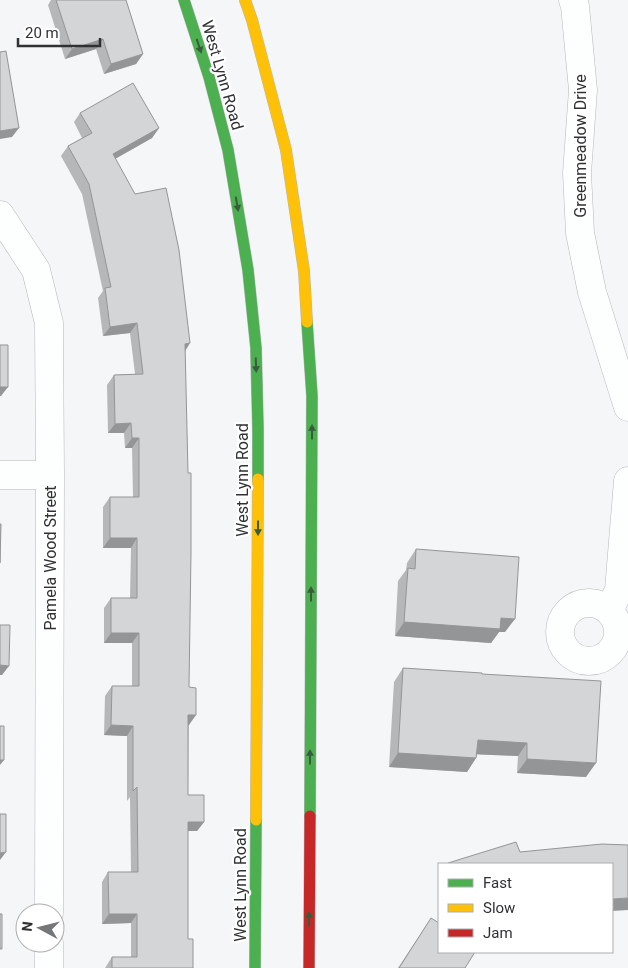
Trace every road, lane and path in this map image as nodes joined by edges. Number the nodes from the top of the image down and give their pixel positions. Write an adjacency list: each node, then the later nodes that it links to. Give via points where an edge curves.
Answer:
1 (184, 0): 13 (main road, West Lynn Road, one-way to 13, via 228,150 248,270 256,348)
2 (245, 0): 14 (main road, one-way to 2, via 312,396 304,272 286,150)
3 (574, 0): 5 (street, Greenmeadow Drive, via 583,90 577,173 580,233 592,292)
4 (0, 216): 7 (street, Pamela Wood Street, via 36,270 50,323)
5 (628, 406)
6 (0, 475): 7 (street)
7 (50, 475): 10 (street, Pamela Wood Street)
8 (628, 480): 9 (street, via 619,590)
9 (609, 611)
10 (49, 903)
11 (49, 953): 12 (street)
12 (49, 968)
13 (255, 968)
14 (309, 968)

